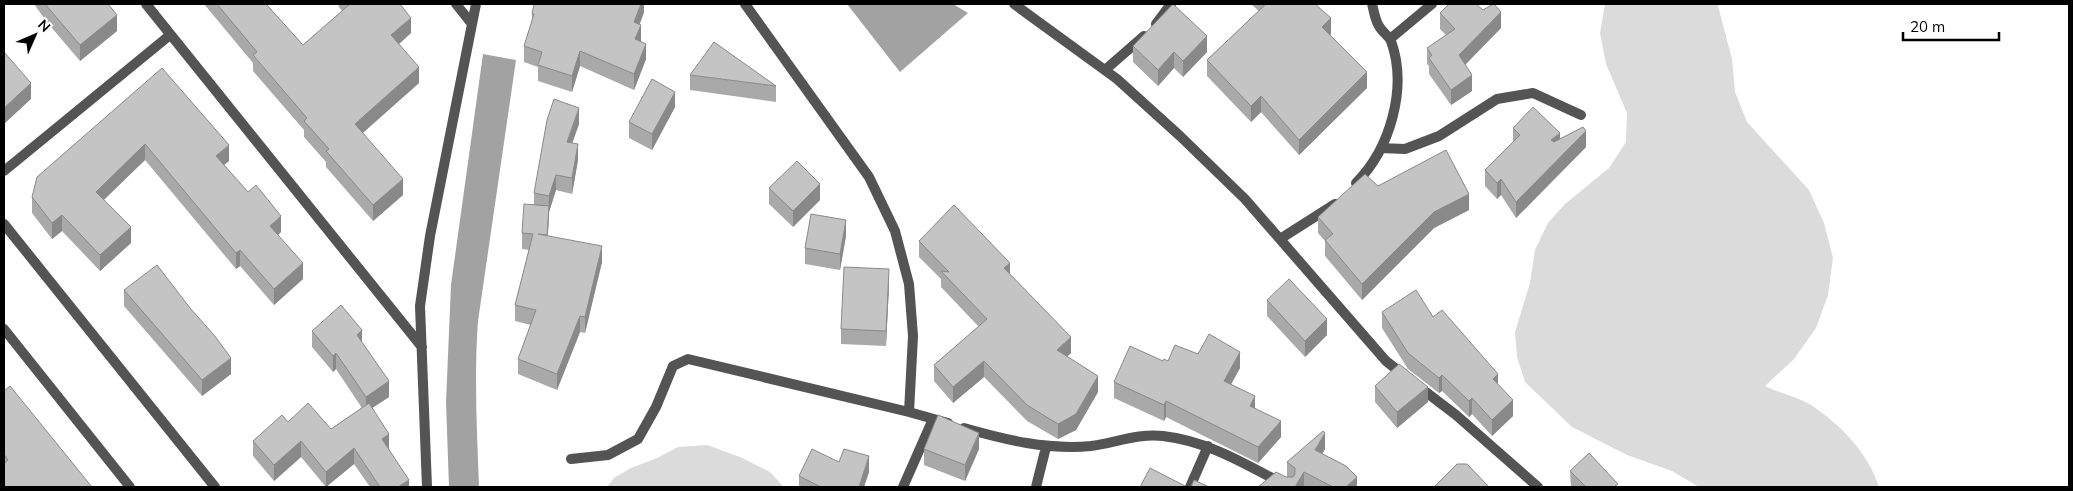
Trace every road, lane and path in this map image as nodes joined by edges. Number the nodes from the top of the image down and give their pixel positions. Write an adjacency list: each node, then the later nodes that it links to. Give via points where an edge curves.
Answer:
1 (146, 4): 10 (street)
2 (456, 4): 9 (street)
3 (476, 4): 9 (street)
4 (745, 4): 20 (street, via 869,177 895,231 909,284 912,336)
5 (1014, 4): 12 (street)
6 (1171, 4): 12 (street, via 1151,30)
7 (1372, 4): 11 (street, via 1378,26)
8 (1432, 4): 11 (street)
9 (472, 24): 19 (street, via 424,270 420,306)
10 (170, 34): 15 (street); 19 (street)
11 (1390, 39): 14 (street, via 1396,67 1396,99)
12 (1105, 70): 17 (street, via 1180,136)
13 (1581, 116): 14 (street, via 1533,93 1497,99 1439,136 1405,149)
14 (1381, 148): 17 (street, via 1369,170 1346,193 1330,207)
15 (4, 171)
16 (4, 224): 26 (street)
17 (1280, 238): 32 (street, via 1386,361)
18 (4, 329): 25 (street)
19 (422, 347): 27 (street)
20 (910, 412): 21 (street); 24 (street, via 688,359 674,366 638,439 608,455)
21 (932, 419): 23 (street, via 1005,440); 28 (street)
22 (1208, 446): 23 (street, via 1160,435 1091,446); 30 (street); 31 (street)
23 (1046, 447): 29 (street)
24 (571, 459)
25 (130, 487)
26 (215, 487)
27 (427, 487)
28 (903, 487)
29 (1036, 487)
30 (1190, 487)
31 (1289, 487)
32 (1538, 487)

